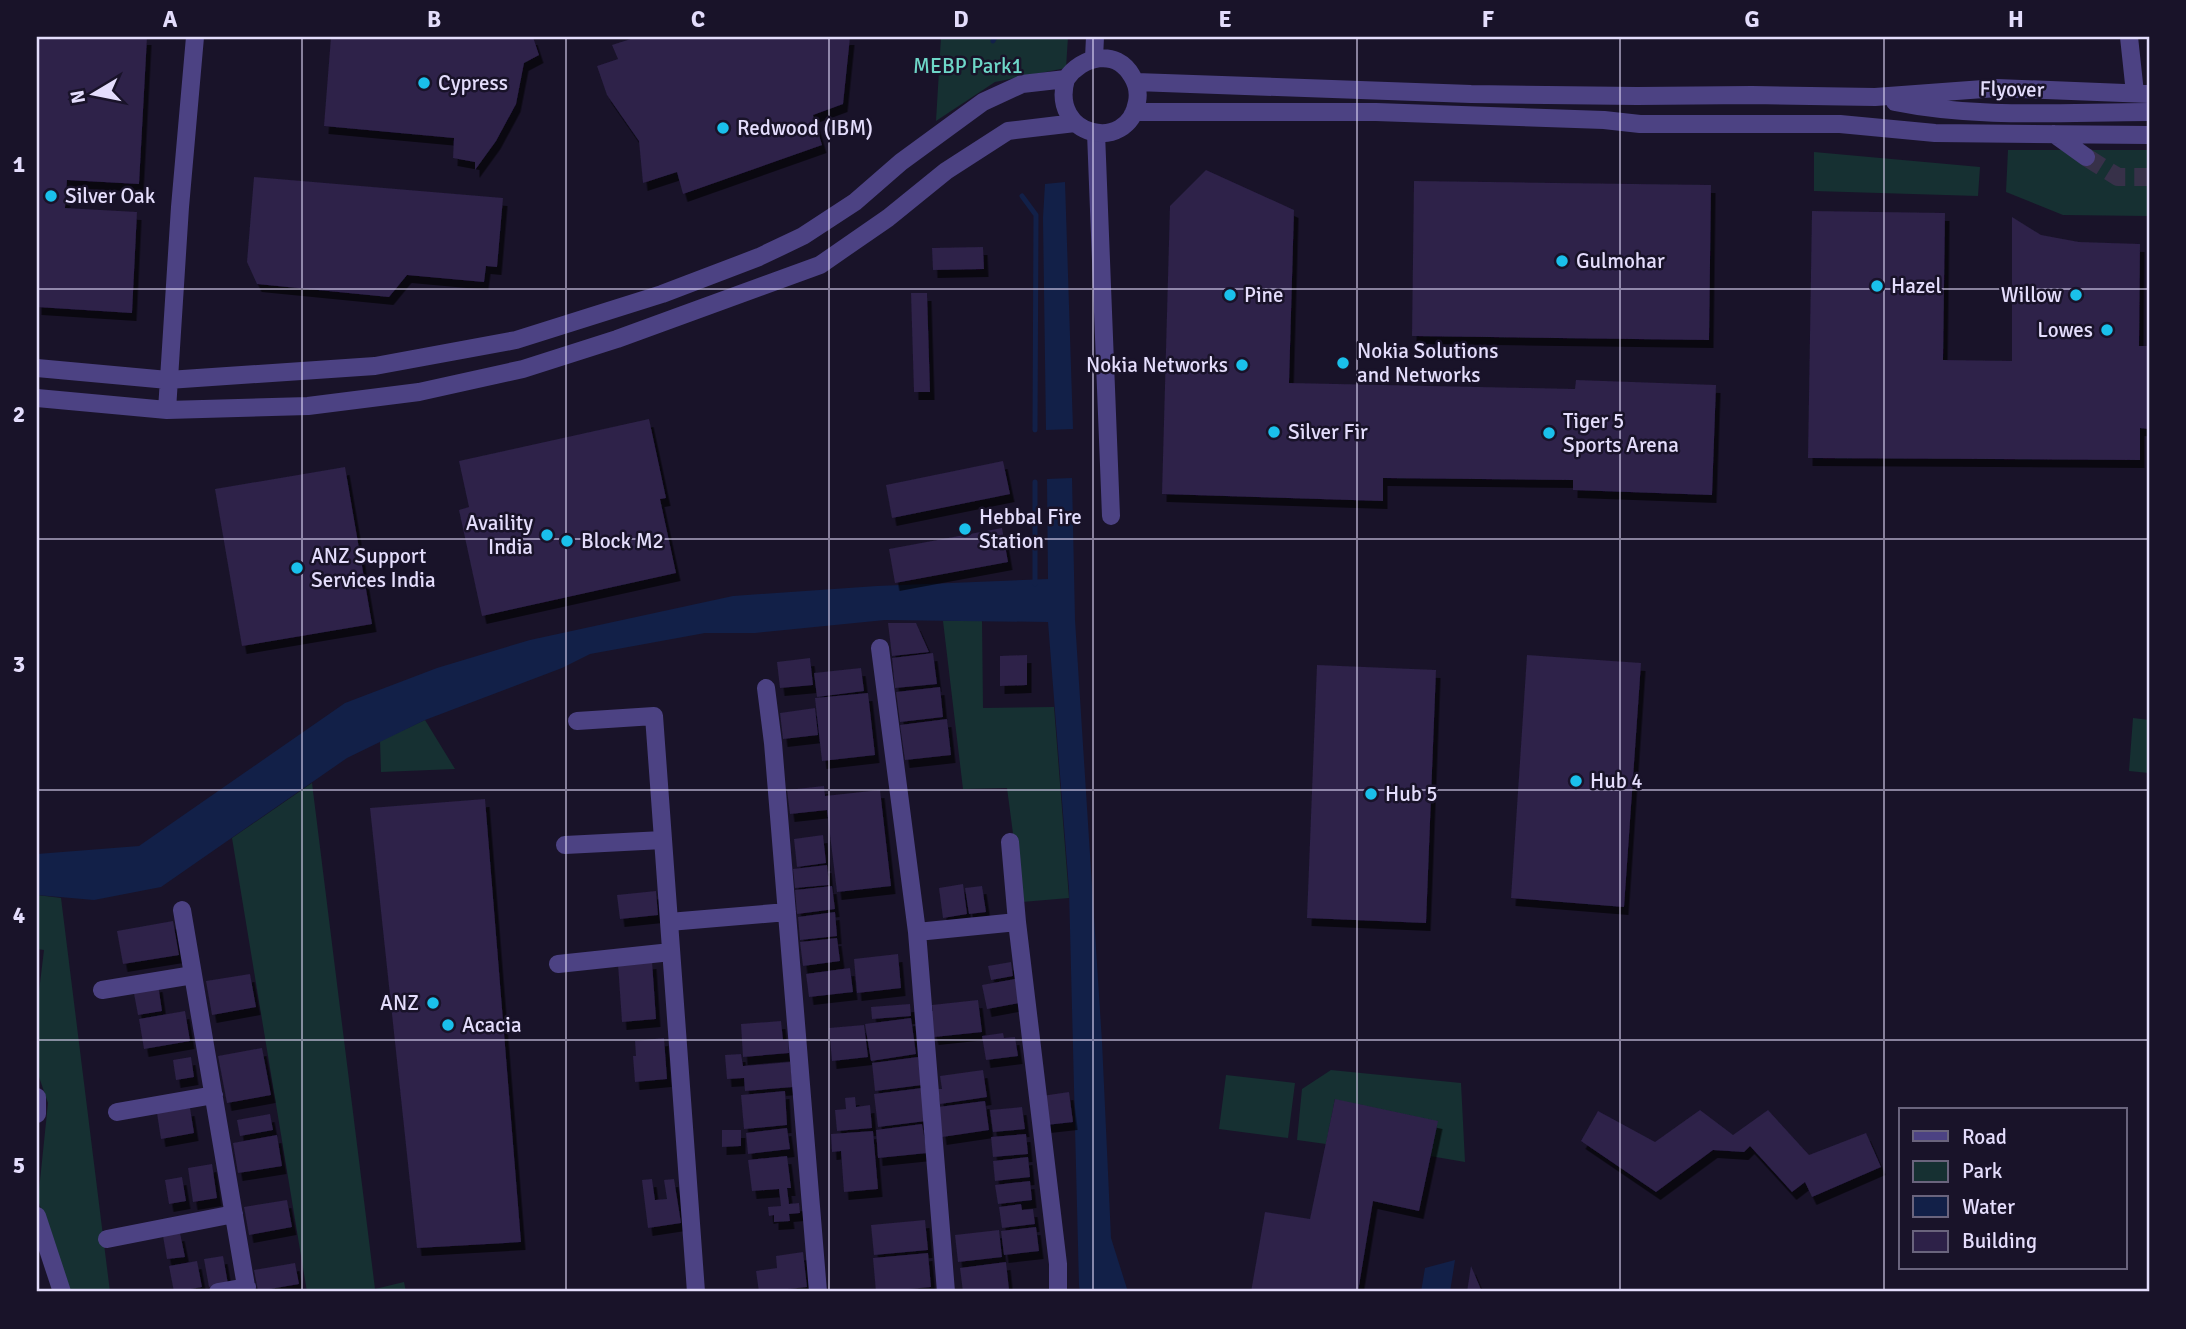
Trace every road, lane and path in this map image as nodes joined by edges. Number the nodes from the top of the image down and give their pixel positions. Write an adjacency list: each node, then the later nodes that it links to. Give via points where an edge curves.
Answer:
1 (195, 37): 17 (street)
2 (1095, 37): 4 (street)
3 (2129, 37): 7 (street)
4 (1094, 58): 5 (street, via 1073,69); 6 (street, via 1119,62)
5 (1066, 79): 11 (street, via 1063,102); 17 (street, via 1022,84 983,102 855,202 803,236 662,294 516,340 374,366)
6 (1136, 82): 8 (street, via 1471,94); 9 (street)
7 (2142, 94): 8 (street, via 1997,88)
8 (1875, 97): 10 (street, Flyover, via 1931,109 1989,113)
9 (1134, 112): 12 (street, via 1120,128); 13 (street, via 1840,124 1935,133)
10 (2149, 112)
11 (1075, 123): 12 (street); 19 (street, via 1008,131 820,265 535,365 378,398)
12 (1096, 133): 20 (street)
13 (2054, 134): 14 (street); 15 (street)
14 (2149, 135)
15 (2086, 157)
16 (37, 368): 17 (street)
17 (168, 380): 19 (street)
18 (37, 398): 19 (street)
19 (167, 410)
20 (1111, 516)
21 (880, 648): 31 (street)
22 (766, 688): 28 (street)
23 (577, 721): 24 (street, via 654,716)
24 (663, 840): 26 (street); 29 (street)
25 (1010, 842): 30 (street)
26 (565, 845)
27 (181, 910): 34 (street)
28 (787, 912): 29 (street); 47 (street)
29 (669, 922): 32 (street)
30 (1017, 922): 31 (street); 49 (street)
31 (917, 932): 48 (street)
32 (671, 952): 33 (street); 46 (street)
33 (558, 964)
34 (193, 975): 35 (street); 36 (street)
35 (102, 990)
36 (214, 1095): 38 (street); 40 (street)
37 (37, 1097): 39 (street)
38 (117, 1112)
39 (37, 1114)
40 (234, 1214): 42 (street); 43 (street)
41 (37, 1216): 44 (street)
42 (107, 1239)
43 (247, 1290): 45 (street)
44 (62, 1292)
45 (218, 1292)
46 (696, 1292)
47 (818, 1292)
48 (946, 1292)
49 (1058, 1292)

